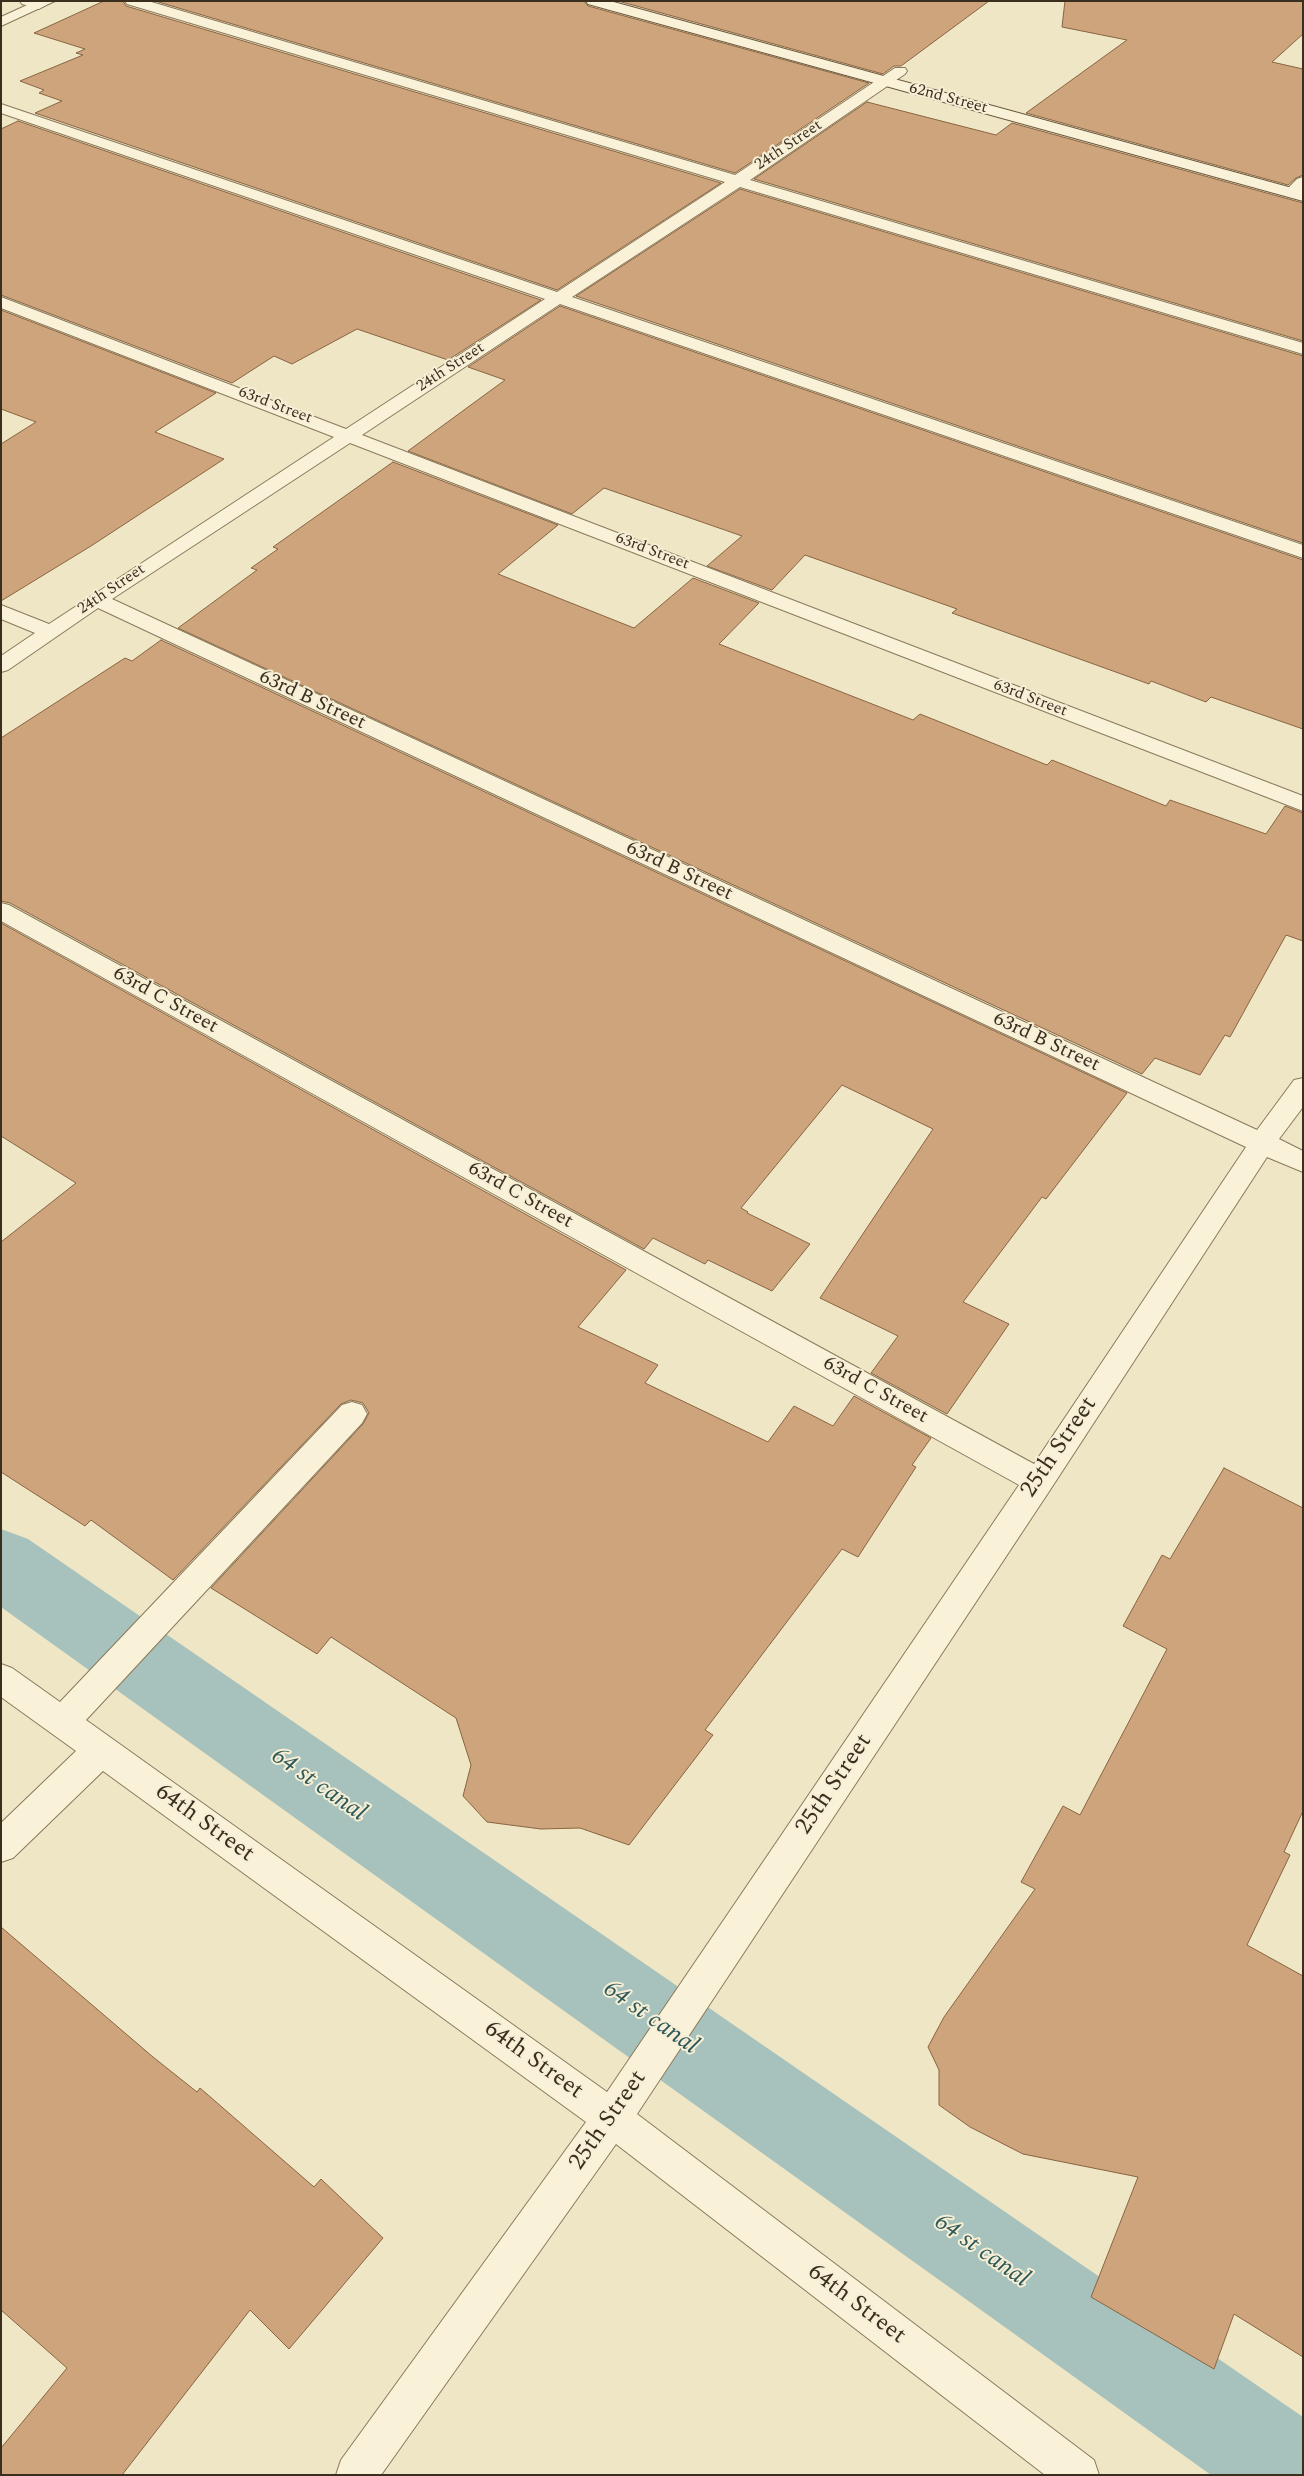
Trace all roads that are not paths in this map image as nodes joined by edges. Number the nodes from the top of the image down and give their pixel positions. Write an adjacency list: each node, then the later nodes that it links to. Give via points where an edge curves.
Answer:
1 (132, 1): 11 (street)
2 (592, 1): 5 (street, 62nd Street)
3 (641, 1): 7 (street, 62nd Street)
4 (38, 2): 6 (street)
5 (612, 3): 8 (street, 62nd Street)
6 (1, 22)
7 (900, 71): 8 (street, 24th Street); 10 (street, 62nd Street)
8 (884, 82): 11 (street, 24th Street); 12 (street, 62nd Street)
9 (1, 108): 13 (street)
10 (1125, 132)
11 (739, 180): 13 (street, 24th Street); 15 (street)
12 (1299, 185)
13 (557, 299): 16 (street, 24th Street); 17 (street)
14 (1, 302): 16 (street, 63rd Street)
15 (1303, 349)
16 (349, 434): 18 (street, 24th Street); 22 (street, 63rd Street)
17 (1303, 552)
18 (97, 600): 20 (street, 24th Street); 25 (street, 63rd B Street)
19 (1, 611): 20 (street)
20 (51, 632): 21 (street, 24th Street)
21 (1, 666)
22 (1303, 804)
23 (1, 911): 28 (street, 63rd C Street)
24 (1303, 1088): 25 (street, 25th Street)
25 (1262, 1143): 26 (street, 63rd B Street); 28 (street, 25th Street)
26 (1303, 1162)
27 (352, 1414): 30 (street, via 110,1668)
28 (1039, 1481): 33 (street, 25th Street)
29 (1, 1678): 30 (street, 64th Street)
30 (63, 1722): 31 (street, 64th Street)
31 (101, 1750): 32 (street); 33 (street, 64th Street)
32 (1, 1846)
33 (612, 2118): 34 (street, 25th Street); 35 (street, 64th Street)
34 (356, 2475)
35 (1079, 2475)

